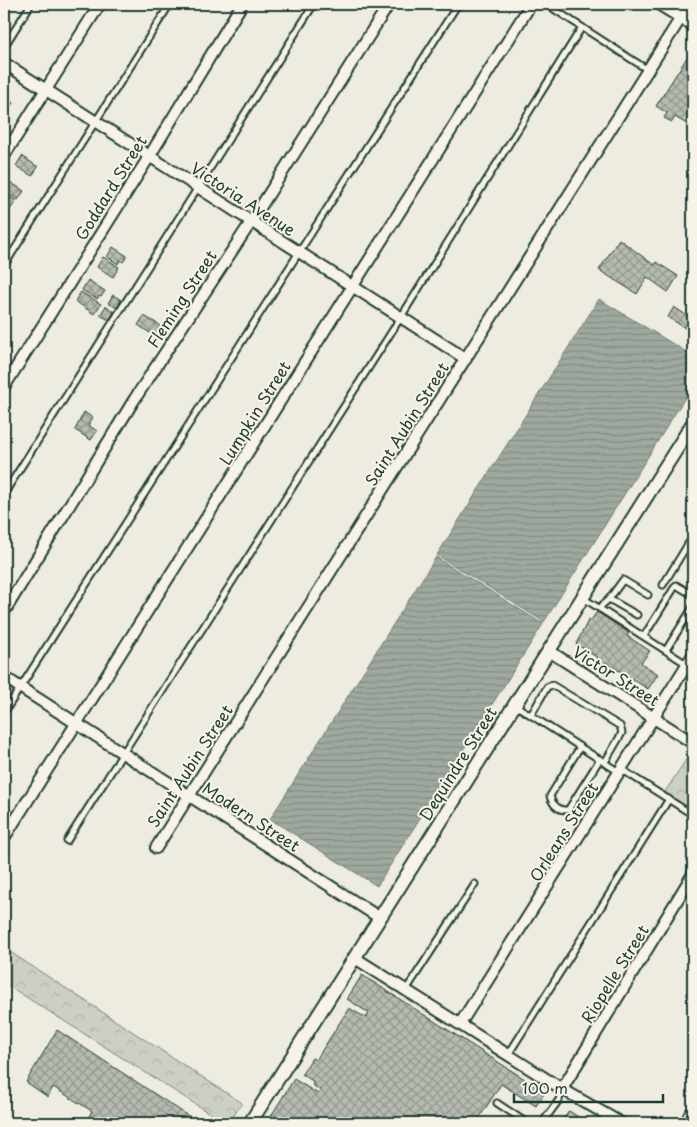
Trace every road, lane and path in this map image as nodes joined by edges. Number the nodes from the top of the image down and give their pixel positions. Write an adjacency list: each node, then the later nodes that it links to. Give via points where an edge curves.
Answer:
1 (31, 4): 13 (lane)
2 (100, 4): 16 (street)
3 (170, 4): 17 (lane)
4 (242, 4): 19 (street, Goddard Street)
5 (314, 4): 20 (lane)
6 (389, 4): 21 (street, Fleming Street)
7 (458, 4): 22 (lane)
8 (531, 4): 24 (street, Lumpkin Street)
9 (546, 4): 12 (lane)
10 (662, 4): 11 (main road)
11 (688, 20): 15 (street, Saint Aubin Street)
12 (582, 27): 15 (lane); 25 (lane)
13 (4, 47)
14 (4, 63): 16 (street, Victoria Avenue)
15 (648, 70): 26 (street, Saint Aubin Street)
16 (46, 90): 17 (street, Victoria Avenue); 18 (street)
17 (95, 122): 19 (street, Victoria Avenue); 23 (lane)
18 (4, 156)
19 (149, 157): 20 (street, Victoria Avenue); 27 (street, Goddard Street)
20 (198, 188): 21 (street, Victoria Avenue); 29 (lane)
21 (251, 222): 22 (street, Victoria Avenue); 38 (street, Fleming Street, via 134,400)
22 (299, 252): 24 (street, Victoria Avenue); 45 (lane)
23 (4, 266)
24 (352, 286): 25 (street, Victoria Avenue); 50 (street, Lumpkin Street)
25 (400, 317): 26 (street, Victoria Avenue); 53 (lane)
26 (466, 359): 56 (street, Saint Aubin Street)
27 (4, 387)
28 (693, 423): 34 (street, Dequindre Street)
29 (4, 494)
30 (693, 536): 31 (lane)
31 (663, 585)
32 (648, 595): 35 (lane, via 623,580)
33 (693, 596): 40 (lane, via 676,585)
34 (583, 598): 37 (lane); 42 (street, Dequindre Street)
35 (610, 599): 37 (lane); 39 (lane)
36 (693, 607): 41 (lane)
37 (599, 608): 40 (lane)
38 (4, 612)
39 (637, 615)
40 (644, 636): 41 (lane)
41 (666, 650): 43 (lane)
42 (549, 652): 46 (street, Dequindre Street); 49 (street, Victor Street)
43 (691, 662): 49 (street, Orleans Street)
44 (4, 677): 45 (street, Modern Street)
45 (20, 687): 47 (lane); 50 (street, Modern Street)
46 (515, 705): 48 (lane); 64 (street, Dequindre Street)
47 (4, 713)
48 (531, 716): 52 (lane); 54 (lane, via 547,687 552,684 620,726 622,733)
49 (654, 718): 51 (street, Victor Street); 55 (street, Orleans Street)
50 (76, 723): 53 (street, Modern Street); 59 (street, Lumpkin Street)
51 (693, 743)
52 (580, 747): 54 (lane); 54 (lane, via 550,796 553,804 562,810 568,810)
53 (123, 753): 56 (street, Modern Street); 60 (lane)
54 (602, 761): 55 (lane)
55 (620, 770): 57 (lane); 67 (street, Orleans Street)
56 (190, 795): 61 (street, Saint Aubin Street); 64 (street, Modern Street)
57 (668, 799): 58 (lane); 68 (lane)
58 (693, 816)
59 (4, 838)
60 (66, 841)
61 (156, 848)
62 (693, 874): 69 (street, Riopelle Street)
63 (475, 884): 66 (lane)
64 (380, 918): 65 (street, Dequindre Street)
65 (355, 958): 66 (street); 72 (street, Dequindre Street)
66 (406, 990): 67 (street)
67 (460, 1024): 68 (street)
68 (508, 1055): 69 (street)
69 (562, 1089): 74 (lane, via 559,1100); 75 (street)
70 (497, 1103): 73 (lane)
71 (693, 1116): 76 (highway)
72 (250, 1123)
73 (527, 1123)
74 (542, 1123)
75 (621, 1123)
76 (690, 1123)

